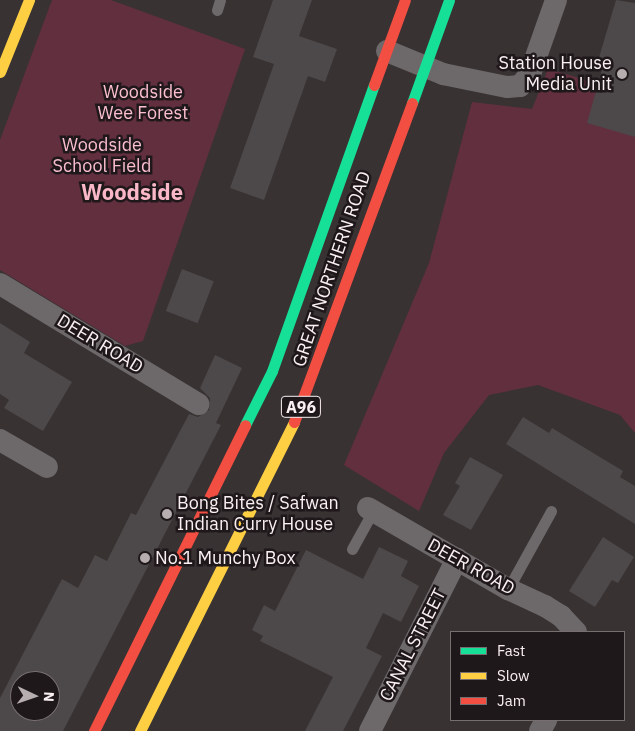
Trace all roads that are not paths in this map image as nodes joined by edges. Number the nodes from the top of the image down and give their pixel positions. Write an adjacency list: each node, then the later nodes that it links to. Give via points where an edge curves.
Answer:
1 (29, 0): 7 (main road)
2 (405, 0): 5 (main road, GREAT NORTHERN ROAD / A96)
3 (450, 0): 6 (main road, GREAT NORTHERN ROAD / A96)
4 (556, 0): 6 (street, via 530,74 520,86 481,82)
5 (387, 51): 6 (street); 18 (main road, GREAT NORTHERN ROAD / A96, via 272,371)
6 (423, 67): 19 (main road, GREAT NORTHERN ROAD / A96, via 300,411)
7 (0, 72)
8 (0, 285): 9 (street, DEER ROAD)
9 (198, 404)
10 (0, 440): 11 (street)
11 (46, 467)
12 (370, 509): 14 (lane); 15 (street, DEER ROAD)
13 (551, 511): 16 (lane)
14 (352, 549)
15 (457, 559): 16 (street, DEER ROAD); 20 (street, CANAL STREET)
16 (508, 589): 17 (street, DEER ROAD, via 545,606)
17 (575, 630)
18 (94, 731)
19 (140, 731)
20 (370, 731)

